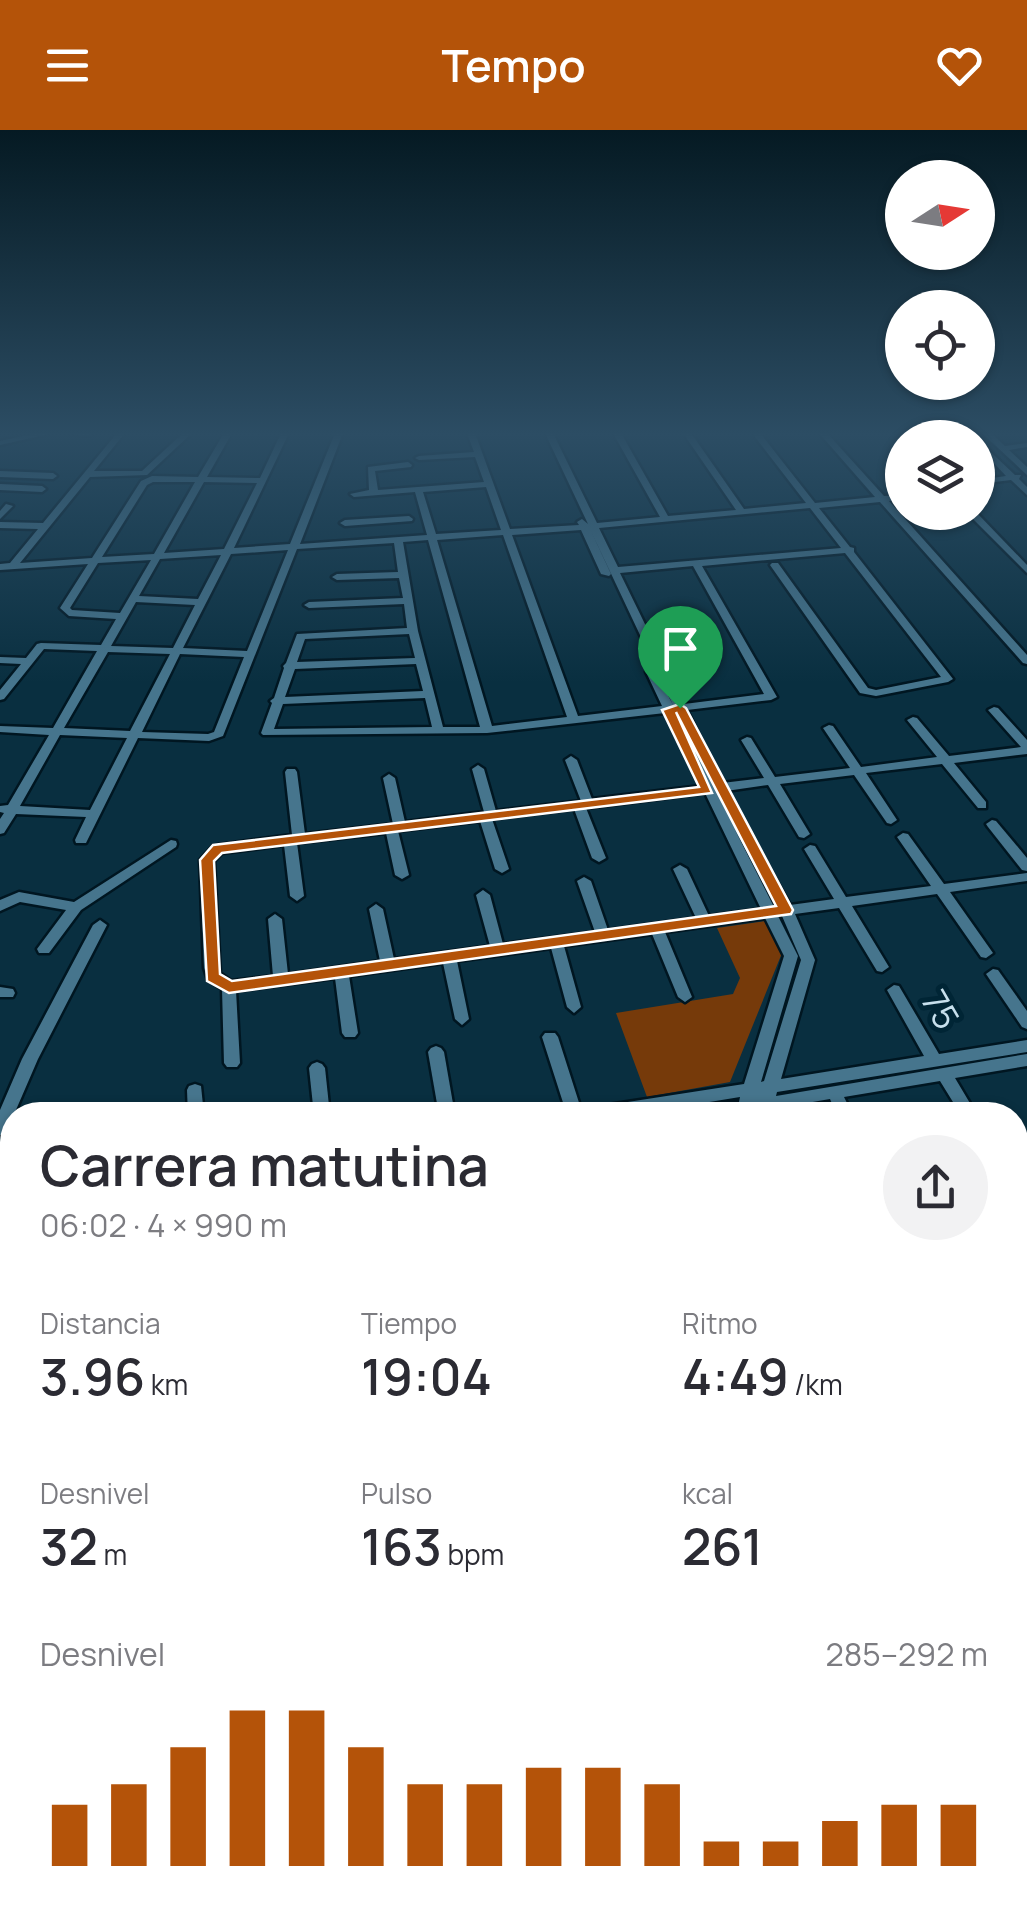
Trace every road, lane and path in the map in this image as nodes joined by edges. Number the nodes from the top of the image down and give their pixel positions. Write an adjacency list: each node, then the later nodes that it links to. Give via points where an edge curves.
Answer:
1 (55, 516): 20 (street)
2 (122, 516): 30 (street)
3 (181, 516): 29 (street)
4 (245, 516): 27 (street)
5 (306, 516): 26 (street)
6 (387, 516): 16 (street)
7 (424, 516): 23 (street)
8 (503, 516): 21 (street)
9 (584, 516): 17 (street)
10 (585, 516): 17 (street)
11 (673, 516): 14 (street)
12 (823, 516): 28 (street)
13 (896, 516): 51 (street)
14 (664, 517): 17 (street)
15 (409, 519): 16 (street)
16 (388, 520): 18 (street)
17 (588, 523): 21 (street); 35 (street); 57 (street)
18 (344, 524)
19 (0, 525): 20 (street)
20 (47, 526): 33 (street)
21 (508, 530): 23 (street); 59 (street)
22 (988, 530): 36 (street)
23 (429, 536): 24 (street); 25 (street); 63 (street)
24 (398, 541): 25 (street); 37 (street)
25 (346, 542): 26 (street); 39 (street)
26 (294, 545): 27 (street); 48 (street)
27 (229, 549): 29 (street); 42 (street)
28 (850, 550): 32 (street); 34 (street, via 948,676 944,681 864,691)
29 (159, 554): 30 (street); 40 (street)
30 (94, 558): 33 (street); 44 (street, via 66,611)
31 (0, 560): 33 (street)
32 (696, 563): 35 (street); 57 (street, via 770,693)
33 (10, 564)
34 (774, 564)
35 (616, 570): 57 (street)
36 (1027, 570)
37 (402, 575): 39 (street); 41 (street)
38 (337, 577): 39 (street)
39 (350, 577)
40 (134, 599): 42 (street); 44 (street)
41 (408, 601): 43 (street); 45 (street)
42 (202, 602): 47 (street)
43 (309, 606)
44 (124, 616): 46 (street)
45 (413, 631): 52 (street); 53 (street, via 301,636)
46 (107, 648): 47 (street); 50 (street, via 41,646); 64 (street)
47 (178, 650): 48 (street); 66 (street)
48 (251, 654): 66 (street, via 215,737)
49 (0, 660): 50 (street)
50 (26, 661): 55 (street)
51 (1027, 661)
52 (421, 662): 53 (street); 54 (street)
53 (288, 666): 56 (street)
54 (429, 694): 56 (street); 65 (street)
55 (0, 697)
56 (276, 701): 65 (street, via 265,730 271,734)
57 (674, 709): 59 (street); 76 (street)
58 (994, 710): 68 (street)
59 (574, 720): 63 (street)
60 (913, 720): 70 (street)
61 (830, 728): 73 (street)
62 (0, 729): 64 (street)
63 (487, 730): 65 (street)
64 (58, 732): 66 (street); 79 (street)
65 (438, 732)
66 (136, 735): 80 (street)
67 (747, 740): 75 (street)
68 (1027, 748): 70 (street)
69 (570, 760): 77 (street)
70 (947, 761): 73 (street); 78 (street)
71 (478, 770): 81 (street)
72 (291, 772): 86 (street)
73 (860, 772): 75 (street); 82 (street)
74 (389, 778): 84 (street)
75 (772, 782): 76 (street); 100 (street)
76 (713, 790): 77 (street); 104 (street)
77 (583, 804): 81 (street); 90 (street)
78 (982, 805)
79 (6, 809): 80 (street); 85 (street)
80 (95, 814): 88 (street)
81 (488, 815): 84 (street); 93 (street)
82 (891, 820)
83 (992, 824): 91 (street)
84 (396, 826): 86 (street); 94 (street)
85 (0, 830)
86 (294, 838): 99 (street); 120 (street, via 218,848 207,860 211,968)
87 (903, 838): 97 (street)
88 (81, 840)
89 (171, 844): 102 (street)
90 (598, 858)
91 (1027, 867)
92 (680, 869): 106 (street)
93 (502, 870)
94 (402, 875)
95 (1027, 877): 97 (street)
96 (584, 881): 109 (street)
97 (940, 889): 100 (street); 113 (street)
98 (483, 895): 112 (street)
99 (297, 896)
100 (844, 903): 104 (street); 116 (street)
101 (0, 906): 102 (street, via 19,897)
102 (76, 906): 111 (street)
103 (376, 909): 115 (street)
104 (779, 911): 106 (street); 134 (street, via 808,965); 136 (street, via 792,960)
105 (276, 919): 119 (street)
106 (705, 922): 108 (street)
107 (100, 925): 138 (street)
108 (657, 928): 109 (street); 122 (street)
109 (604, 936): 110 (street)
110 (556, 942): 112 (street); 123 (street)
111 (44, 949)
112 (498, 950): 114 (street)
113 (986, 953)
114 (449, 957): 115 (street); 124 (street)
115 (388, 966): 117 (street)
116 (882, 967)
117 (341, 972): 119 (street); 126 (street)
118 (992, 974): 125 (street)
119 (281, 980): 120 (street)
120 (229, 987): 131 (street)
121 (894, 990): 133 (street, 75)
122 (685, 997)
123 (574, 1008)
124 (462, 1019)
125 (1027, 1024)
126 (350, 1032)
127 (550, 1038): 142 (street)
128 (1027, 1046): 133 (street)
129 (436, 1052): 141 (street)
130 (1027, 1060): 133 (street)
131 (232, 1063)
132 (317, 1068): 140 (street)
133 (940, 1068): 134 (street); 137 (street); 148 (street, 75)
134 (771, 1087): 136 (street); 145 (street)
135 (195, 1090): 139 (street)
136 (751, 1090): 143 (street); 144 (street)
137 (834, 1092): 146 (street); 147 (street)
138 (11, 1102)
139 (195, 1102)
140 (321, 1102)
141 (445, 1102)
142 (571, 1102)
143 (674, 1102)
144 (747, 1102)
145 (766, 1102)
146 (795, 1102)
147 (839, 1102)
148 (962, 1102)

